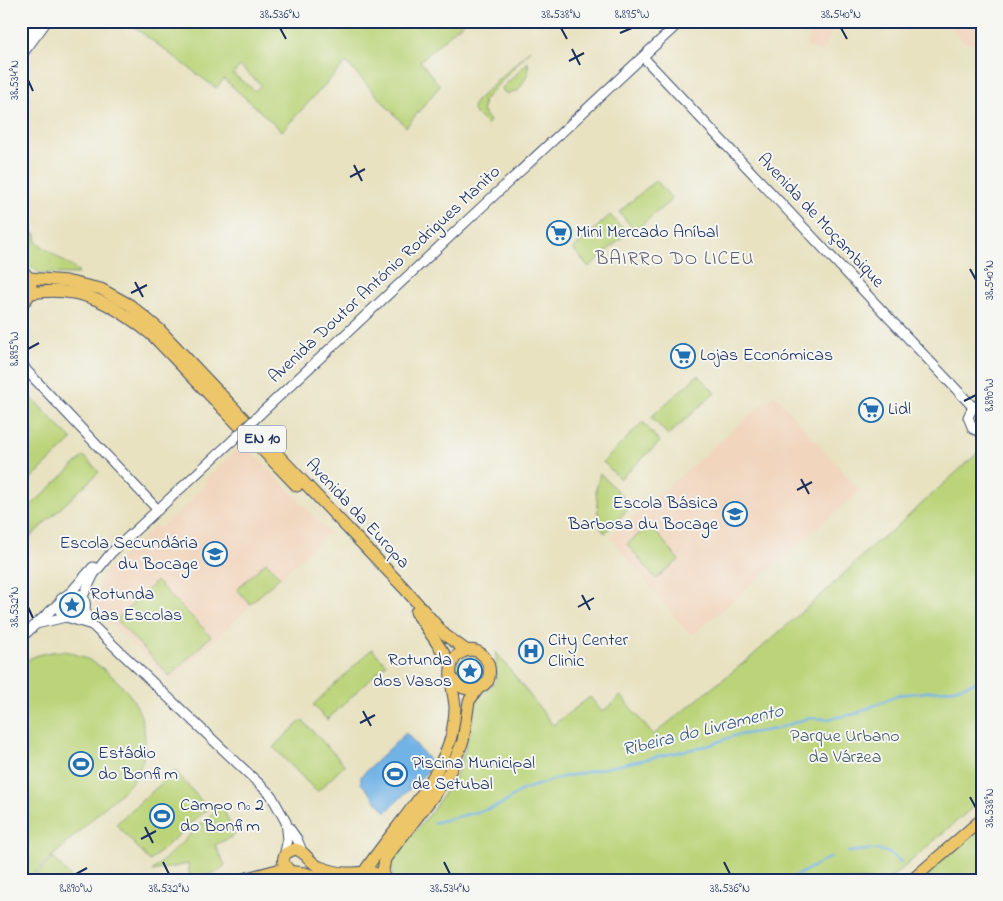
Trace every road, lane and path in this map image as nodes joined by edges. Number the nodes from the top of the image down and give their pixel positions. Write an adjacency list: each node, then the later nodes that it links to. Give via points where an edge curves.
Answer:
1 (38, 21): 4 (street)
2 (47, 21): 5 (street)
3 (681, 21): 6 (street, Avenida Doutor António Rodrigues Manito)
4 (21, 43)
5 (21, 56)
6 (643, 56): 12 (street, Avenida de Moçambique); 14 (street, Avenida Doutor António Rodrigues Manito, bridge)
7 (21, 270): 8 (main road)
8 (30, 278): 9 (main road); 24 (main road, Avenida da Europa / EN 10, via 66,280 101,288 130,305 159,329 445,635)
9 (31, 292): 10 (main road); 25 (main road, Avenida da Europa / EN 10, via 62,290 98,299 126,314 152,336 396,589 422,620)
10 (21, 304)
11 (21, 362): 14 (street)
12 (977, 406): 13 (street, via 969,413 968,421 973,429)
13 (982, 432)
14 (158, 510): 15 (street, Avenida Doutor António Rodrigues Manito)
15 (111, 553): 16 (street, Avenida Doutor António Rodrigues Manito, via 98,562); 17 (street, Avenida Doutor António Rodrigues Manito, via 94,574)
16 (71, 592): 17 (street); 18 (street)
17 (83, 596): 19 (street)
18 (60, 602): 20 (street, via 60,611); 21 (street)
19 (85, 610): 20 (street); 22 (street)
20 (71, 618): 21 (street); 22 (street)
21 (36, 624): 23 (street)
22 (92, 625): 29 (street, via 266,790)
23 (21, 638)
24 (466, 650): 25 (main road); 27 (main road, via 483,654 490,666 488,681)
25 (451, 664): 26 (main road)
26 (451, 676): 27 (main road, via 460,688); 34 (main road, via 455,723 436,776)
27 (478, 689): 37 (main road, via 469,702 462,741 451,769 436,794 385,858)
28 (982, 819): 38 (main road)
29 (286, 822): 30 (street); 31 (street, via 288,834)
30 (304, 854): 31 (main road, via 292,849); 33 (main road, via 305,866); 34 (main road, via 317,866)
31 (284, 858): 32 (main road); 33 (main road, via 284,865)
32 (270, 870): 33 (main road); 35 (main road)
33 (292, 872): 36 (main road)
34 (358, 875): 37 (main road, via 376,872)
35 (240, 880)
36 (325, 880)
37 (384, 880)
38 (912, 880)

